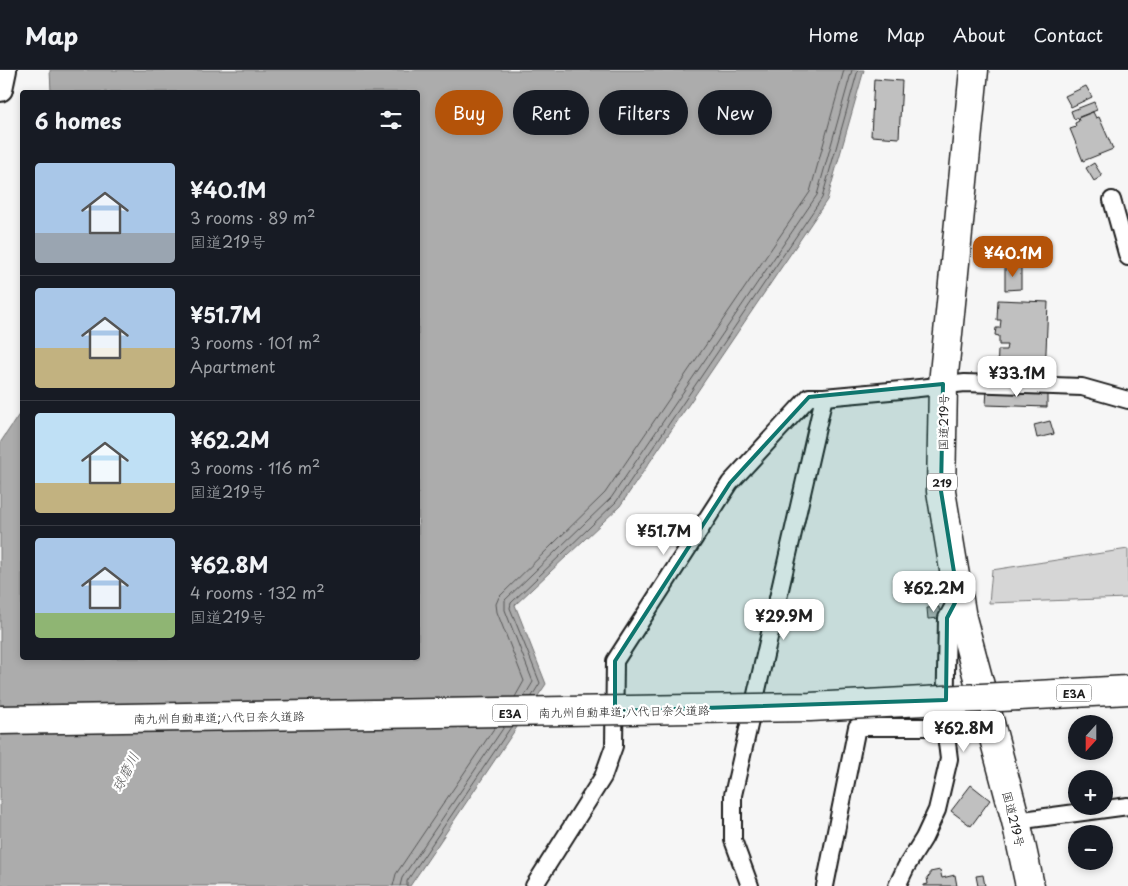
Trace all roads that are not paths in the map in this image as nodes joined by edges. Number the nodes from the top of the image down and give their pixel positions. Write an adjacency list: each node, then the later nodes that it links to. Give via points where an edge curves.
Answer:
1 (4, 70): 3 (main road)
2 (974, 70): 6 (highway, 国道219号 / 219)
3 (0, 89)
4 (1112, 200): 5 (street)
5 (1128, 257)
6 (943, 384): 7 (street); 8 (street, via 1082,387); 9 (highway, 国道219号 / 219, via 941,491)
7 (824, 397): 15 (street, via 809,396 730,483 615,661 614,746 603,777); 16 (street, via 733,795 733,840)
8 (1128, 400)
9 (958, 597): 12 (street, via 947,618); 14 (highway, 国道219号 / 219)
10 (1128, 690): 11 (highway, 南九州自動車道;八代日奈久道路 / E3A, bridge, via 791,708)
11 (0, 720)
12 (945, 727): 17 (street, via 857,727); 18 (street, via 949,759 936,810)
13 (1128, 806): 14 (street)
14 (1016, 822): 19 (highway, 国道219号 / 219)
15 (534, 886)
16 (750, 886)
17 (825, 886)
18 (897, 886)
19 (1030, 886)

